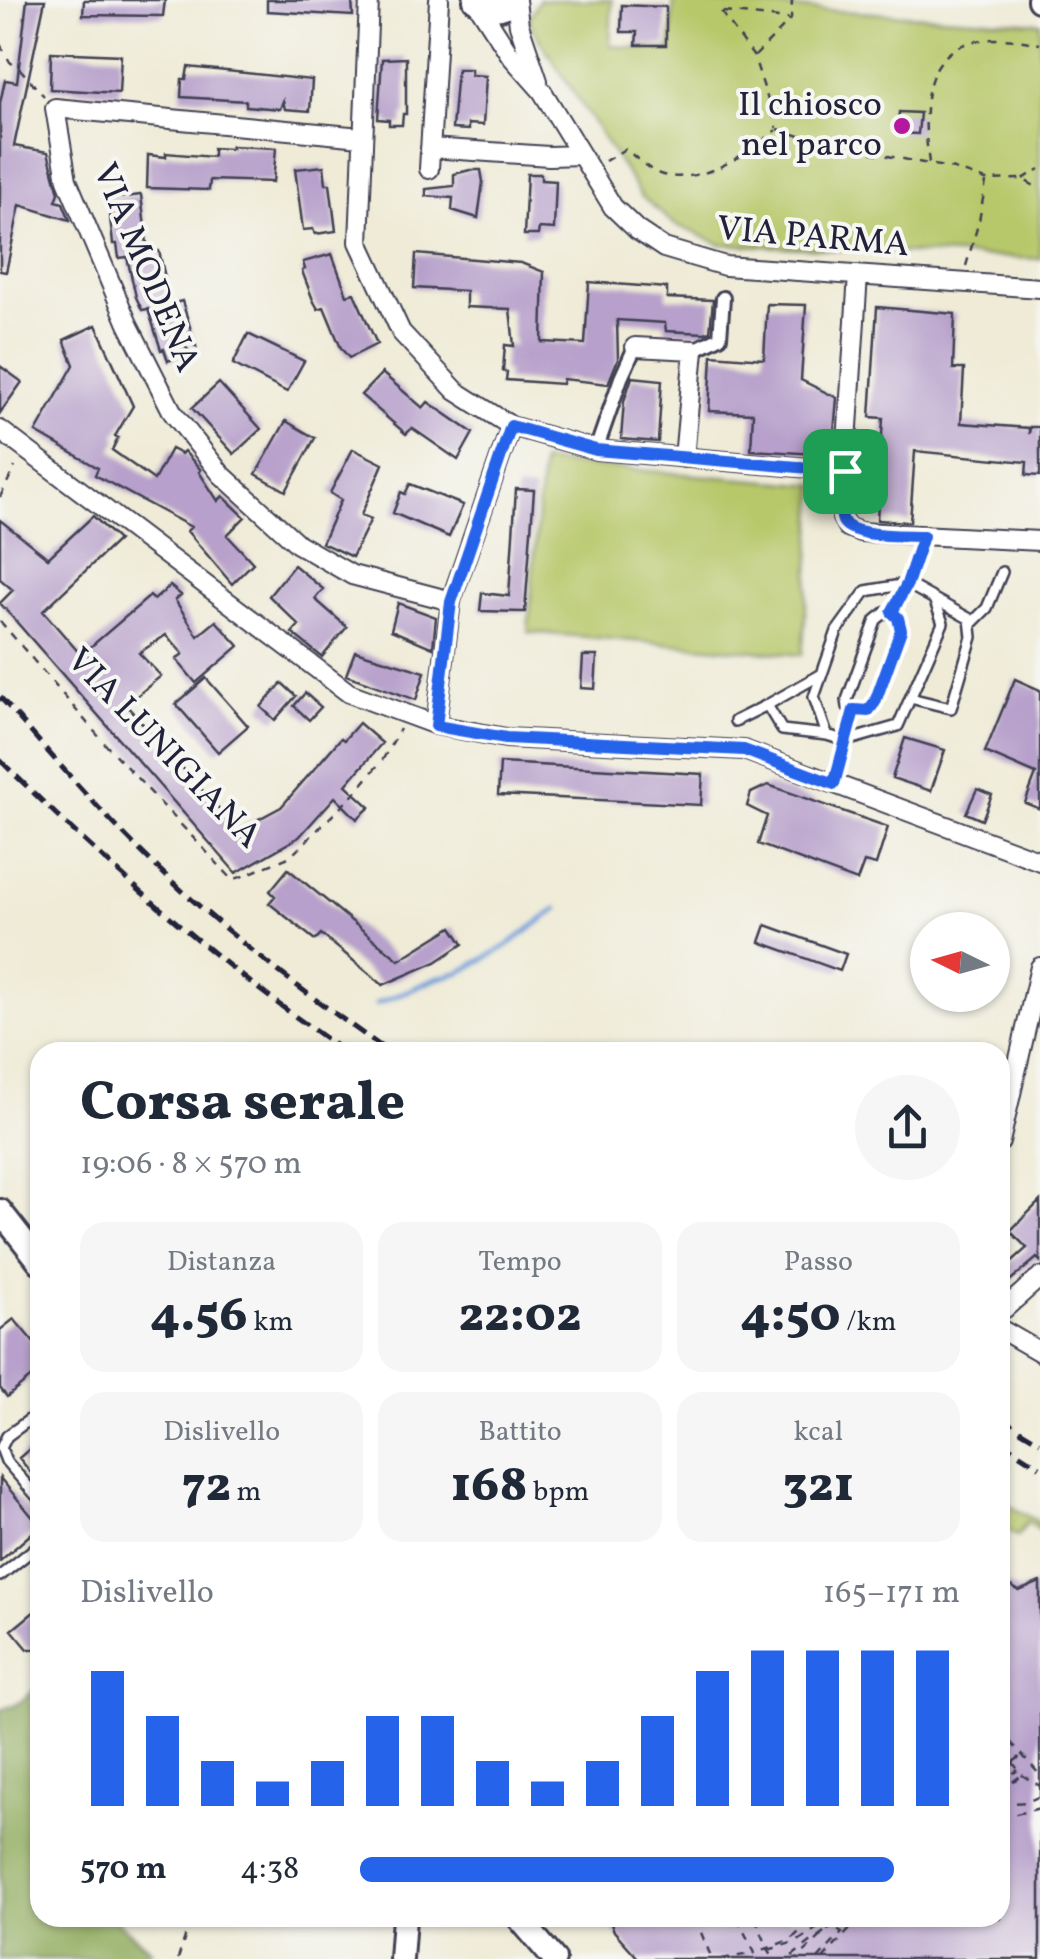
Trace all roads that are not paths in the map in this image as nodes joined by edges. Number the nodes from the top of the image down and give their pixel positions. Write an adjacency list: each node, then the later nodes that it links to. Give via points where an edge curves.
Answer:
1 (369, 0): 6 (street)
2 (439, 0): 7 (street)
3 (475, 0): 4 (street, via 492,9); 5 (street, VIA PARMA)
4 (514, 0): 5 (street, VIA PARMA)
5 (542, 91): 8 (street, VIA PARMA)
6 (361, 137): 15 (street, via 359,242 401,332 456,391); 25 (street, VIA MODENA, via 55,108 68,180 173,413 222,474 298,544 352,575)
7 (430, 148): 8 (street); 9 (street)
8 (586, 163): 10 (street, VIA PARMA, via 637,230 724,274)
9 (429, 169)
10 (858, 274): 11 (street, VIA PARMA); 19 (street)
11 (1040, 288)
12 (724, 298): 14 (street, via 720,337)
13 (635, 347): 14 (street); 17 (street)
14 (694, 350): 18 (street)
15 (511, 426): 17 (street); 25 (street)
16 (0, 430): 33 (street, via 349,693)
17 (596, 450): 18 (street)
18 (684, 458): 19 (street)
19 (845, 471): 20 (street, via 842,518 848,527)
20 (923, 536): 21 (street); 23 (lane)
21 (1040, 541)
22 (1002, 572): 27 (lane, via 987,608)
23 (907, 584): 24 (lane); 26 (lane); 28 (lane, via 866,591 837,631)
24 (934, 599): 27 (lane); 29 (lane, via 942,623)
25 (451, 602): 33 (street)
26 (892, 612): 31 (lane, via 876,620 847,700); 31 (lane, via 901,630 875,702 868,711)
27 (970, 624): 29 (lane, via 972,638 951,708)
28 (822, 674): 30 (lane); 34 (lane, via 814,697)
29 (910, 698): 35 (lane, via 898,726)
30 (767, 705): 32 (lane); 34 (lane, via 782,730)
31 (854, 710): 35 (lane)
32 (736, 721)
33 (436, 726): 36 (street, via 506,738 744,750)
34 (827, 735): 35 (lane)
35 (846, 742): 36 (lane)
36 (834, 784): 37 (street)
37 (1040, 861)
38 (1040, 967): 39 (street)
39 (1010, 1098)
40 (0, 1211): 41 (street)
41 (30, 1249)
42 (1040, 1278): 43 (street)
43 (1010, 1300)
44 (1010, 1336): 45 (street)
45 (1040, 1352)
46 (30, 1419): 47 (lane, via 6,1436 2,1448)
47 (30, 1489)
48 (30, 1552): 49 (lane)
49 (0, 1576)
50 (403, 1927): 53 (street)
51 (524, 1927): 52 (street)
52 (555, 1957)
53 (400, 1959)

